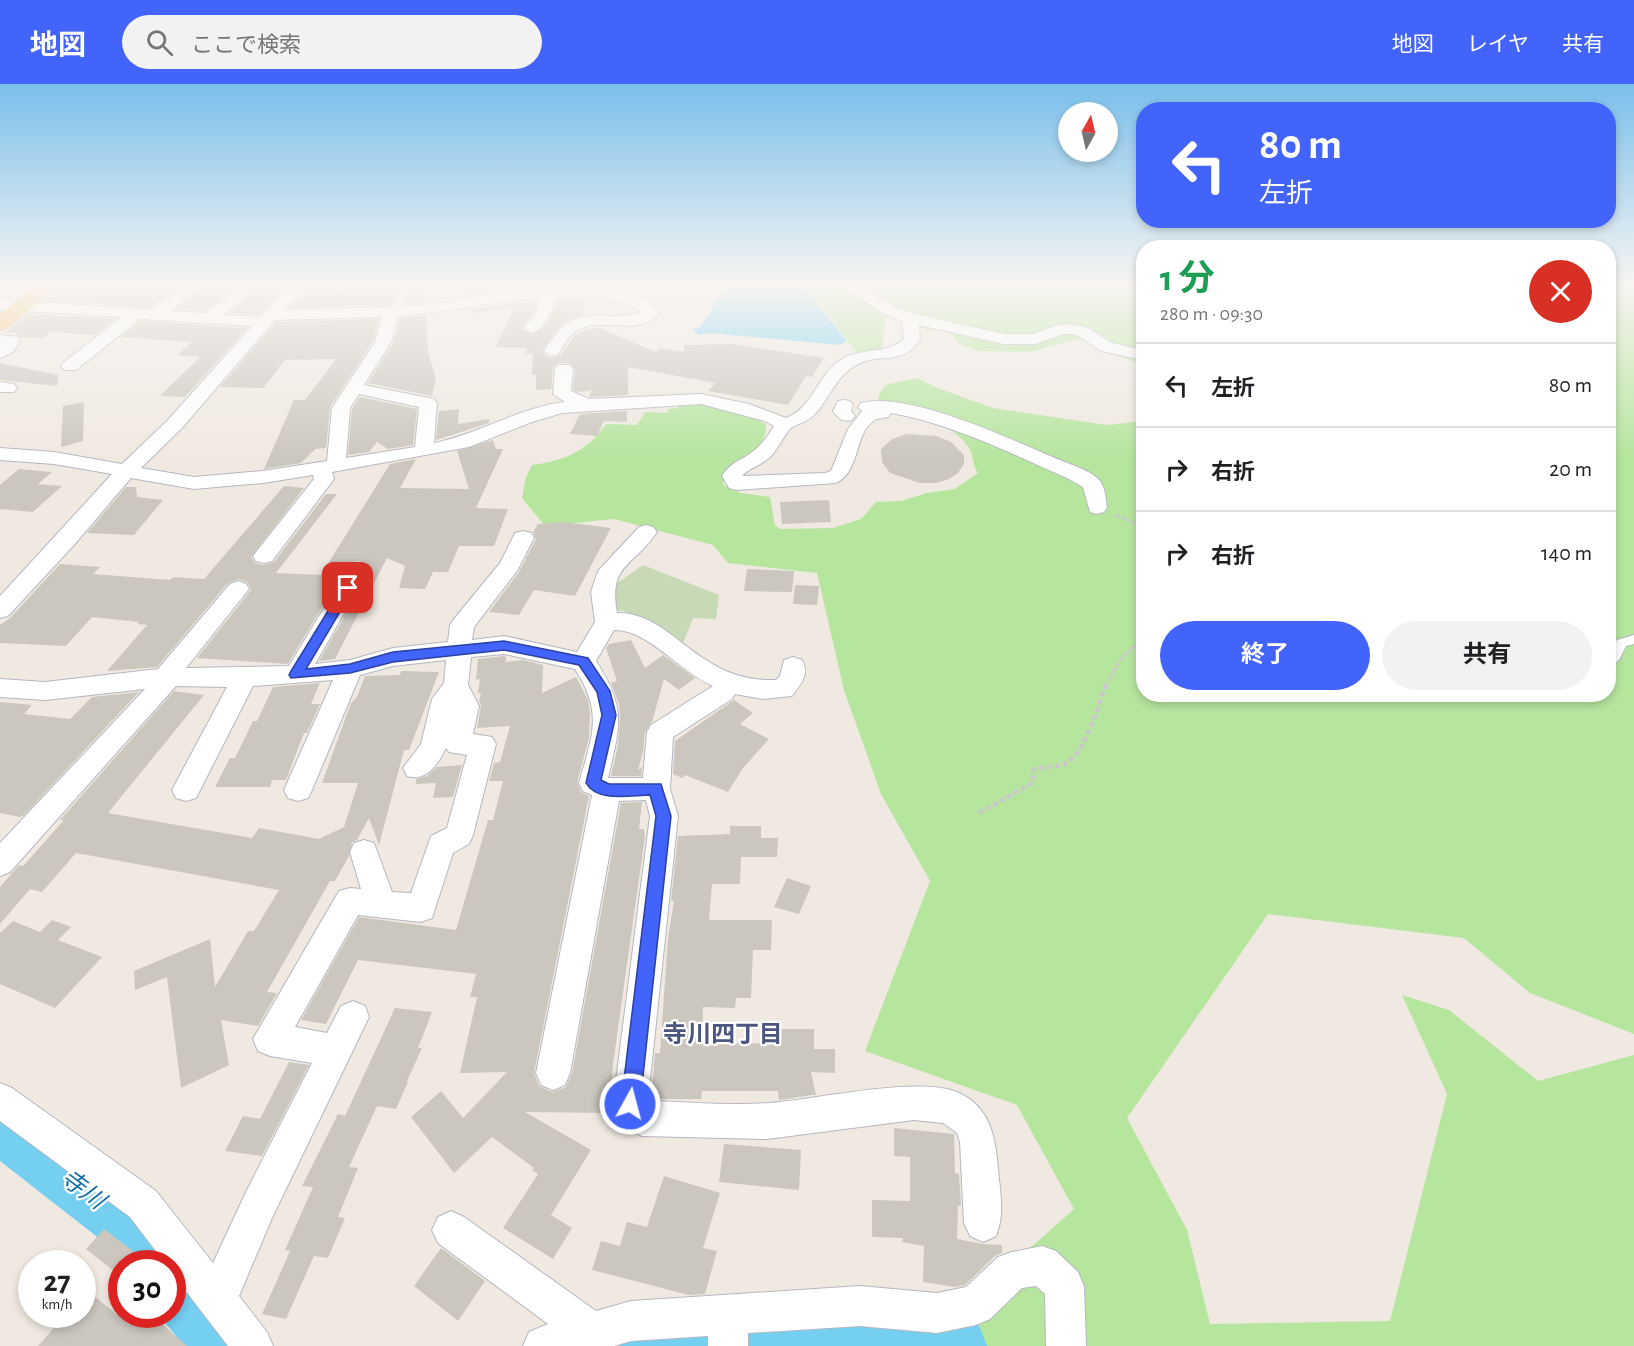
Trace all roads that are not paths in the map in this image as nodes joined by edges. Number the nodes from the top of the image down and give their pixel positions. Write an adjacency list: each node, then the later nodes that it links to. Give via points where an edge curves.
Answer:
1 (11, 342): 9 (street)
2 (105, 342): 11 (street)
3 (247, 342): 21 (street, via 175,424)
4 (383, 342): 13 (street)
5 (558, 342): 8 (street)
6 (910, 342): 17 (street, via 890,355 850,361 838,370)
7 (1098, 342): 10 (street)
8 (552, 351)
9 (0, 352)
10 (1136, 353)
11 (70, 366)
12 (564, 369): 14 (street, via 562,394)
13 (353, 388): 18 (street, via 428,403); 20 (street, via 341,408)
14 (587, 405): 17 (street, via 701,399); 18 (street, via 560,408 462,443)
15 (851, 410): 22 (street, via 886,406 945,422 1064,469 1092,484)
16 (882, 413): 17 (street, via 869,415 857,429 839,474 830,479 736,484 732,476 735,469 757,458)
17 (800, 421)
18 (424, 451): 20 (street)
19 (0, 454): 21 (street, via 54,458)
20 (329, 468): 21 (street, via 194,483); 25 (street)
21 (126, 471): 28 (street)
22 (1097, 508)
23 (646, 532): 29 (street, via 609,571 602,592)
24 (523, 538): 31 (street, via 508,566 462,625)
25 (264, 556)
26 (358, 570): 36 (street)
27 (238, 589): 37 (street)
28 (0, 610)
29 (607, 622): 33 (street); 34 (street, via 622,620 647,629 706,672 760,692 783,689 792,678)
30 (1634, 639): 32 (lane, via 1621,643)
31 (460, 650): 33 (street, via 504,645); 35 (street, via 393,657); 39 (street)
32 (1616, 653)
33 (583, 662): 46 (street, via 603,691 609,715 593,783)
34 (793, 666)
35 (350, 669): 36 (street); 45 (street)
36 (296, 675): 38 (street)
37 (168, 677): 38 (street); 40 (street, via 45,692); 48 (street)
38 (245, 677): 44 (street)
39 (456, 685): 42 (street, via 445,699 433,748); 49 (street, via 466,706 458,744 483,744 459,835 441,845 422,908)
40 (0, 688)
41 (723, 692): 43 (street, via 660,732)
42 (416, 768)
43 (656, 789): 46 (street); 54 (street, via 664,816 630,1104 642,1118 767,1121 914,1103 949,1106 969,1121 978,1141)
44 (186, 790)
45 (298, 790)
46 (607, 790): 52 (street)
47 (364, 852): 49 (street)
48 (0, 863)
49 (380, 902): 51 (street, via 350,901 270,1039)
50 (353, 1017): 51 (street)
51 (335, 1051): 56 (street)
52 (554, 1073)
53 (0, 1100): 56 (street, via 143,1204)
54 (984, 1223)
55 (451, 1230): 58 (street)
56 (217, 1300): 59 (street)
57 (728, 1331): 58 (street, via 631,1322); 61 (street, via 860,1305 937,1313 976,1305 1012,1271 1042,1265 1064,1286)
58 (592, 1332): 60 (street)
59 (252, 1346)
60 (543, 1346)
61 (1066, 1346)

